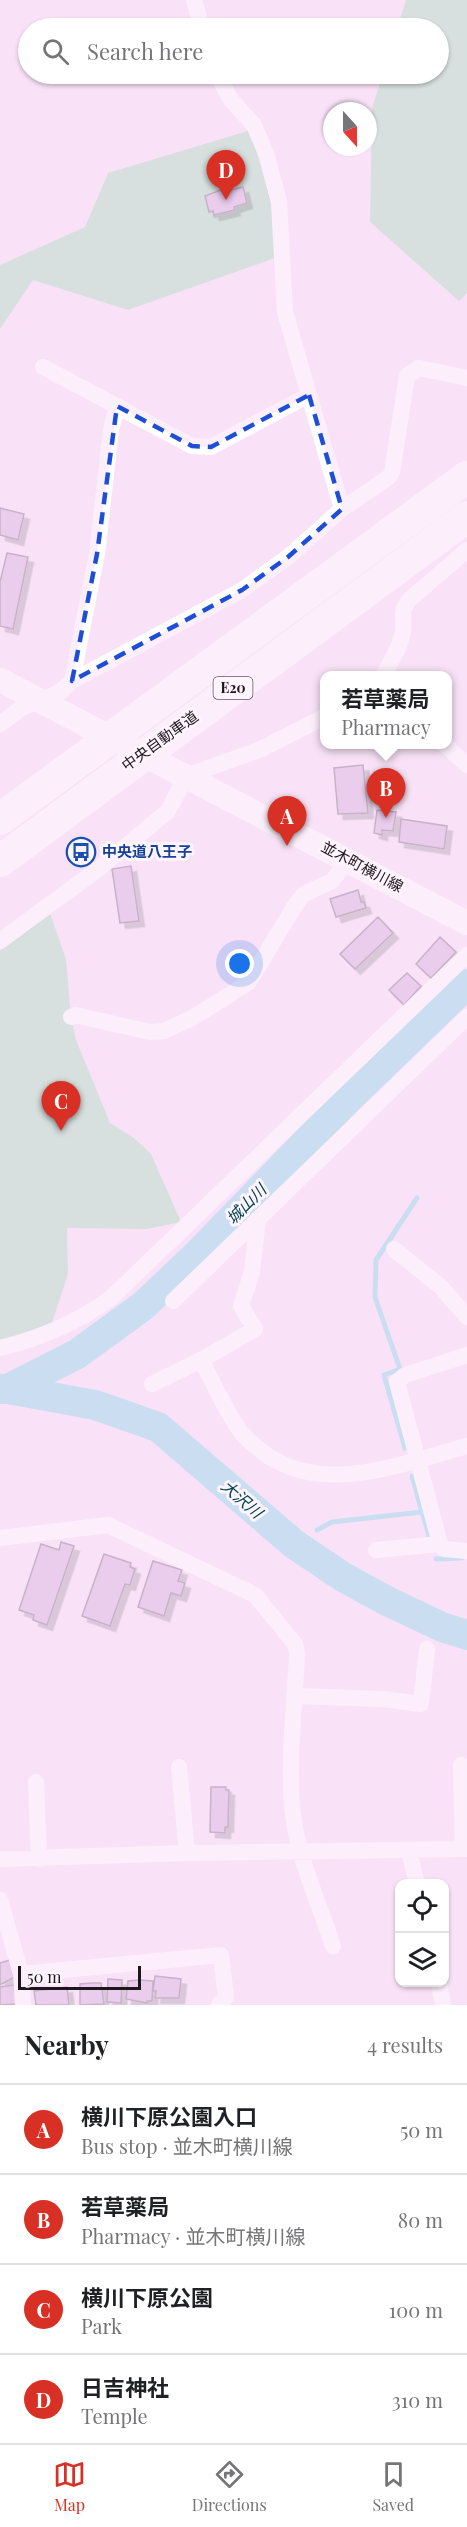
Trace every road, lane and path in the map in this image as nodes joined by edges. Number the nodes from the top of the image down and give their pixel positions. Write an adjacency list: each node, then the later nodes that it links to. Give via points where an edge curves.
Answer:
1 (194, 0): 2 (street)
2 (199, 18)
3 (221, 84): 6 (street, via 254,125 267,156 279,202 285,312)
4 (44, 367): 7 (street)
5 (467, 378): 9 (street, via 419,368 407,376 392,471)
6 (309, 396): 7 (street, via 211,447 192,446); 9 (street)
7 (117, 406): 14 (street, via 96,554)
8 (459, 483): 21 (highway, E20)
9 (342, 509): 14 (street, via 288,557 242,590)
10 (467, 517): 23 (highway, 中央自動車道 / E20)
11 (467, 550): 12 (street, via 402,609 403,630)
12 (385, 671)
13 (1, 681): 15 (street, 並木町横川線)
14 (72, 681): 15 (street)
15 (43, 701): 17 (street, via 20,709); 20 (street, 並木町横川線)
16 (320, 719): 20 (street, via 259,750)
17 (0, 724)
18 (449, 749): 19 (street)
19 (467, 765)
20 (186, 776): 22 (street, 並木町横川線); 25 (street, via 168,811 97,870)
21 (0, 819)
22 (348, 860): 24 (street, 並木町横川線); 27 (street, via 332,881 304,894 248,983 194,1017 164,1031 150,1032 75,1014)
23 (0, 861)
24 (467, 923)
25 (0, 941)
26 (467, 955): 33 (street, via 111,1298 46,1335)
27 (71, 1017)
28 (467, 1017): 29 (street)
29 (258, 1219): 31 (street); 35 (street, via 252,1272 241,1306 255,1329)
30 (394, 1249): 32 (street, via 441,1287)
31 (173, 1301)
32 (467, 1317)
33 (0, 1347)
34 (467, 1355): 38 (street, via 397,1382)
35 (201, 1360): 36 (street); 38 (street, via 238,1430 285,1466 334,1475)
36 (153, 1384)
37 (467, 1446): 38 (street)
38 (418, 1460): 40 (street)
39 (0, 1538): 44 (street, via 108,1525 255,1595 295,1644)
40 (440, 1544): 41 (street); 42 (street, via 444,1549)
41 (376, 1550)
42 (467, 1551)
43 (428, 1649): 44 (street, via 420,1704)
44 (296, 1696): 50 (street, via 293,1815)
45 (461, 1765): 48 (street)
46 (178, 1767): 51 (street)
47 (36, 1782): 53 (street)
48 (465, 1849): 49 (street)
49 (409, 1850): 50 (street); 54 (street)
50 (302, 1852): 51 (street); 56 (street)
51 (187, 1853): 53 (street)
52 (0, 1859): 53 (street)
53 (39, 1859)
54 (416, 1879)
55 (0, 1900): 57 (street)
56 (333, 1946)
57 (21, 1974): 59 (street); 60 (street, via 221,1955 226,1997)
58 (441, 1987): 61 (street)
59 (23, 2005)
60 (219, 2005)
61 (443, 2005)

